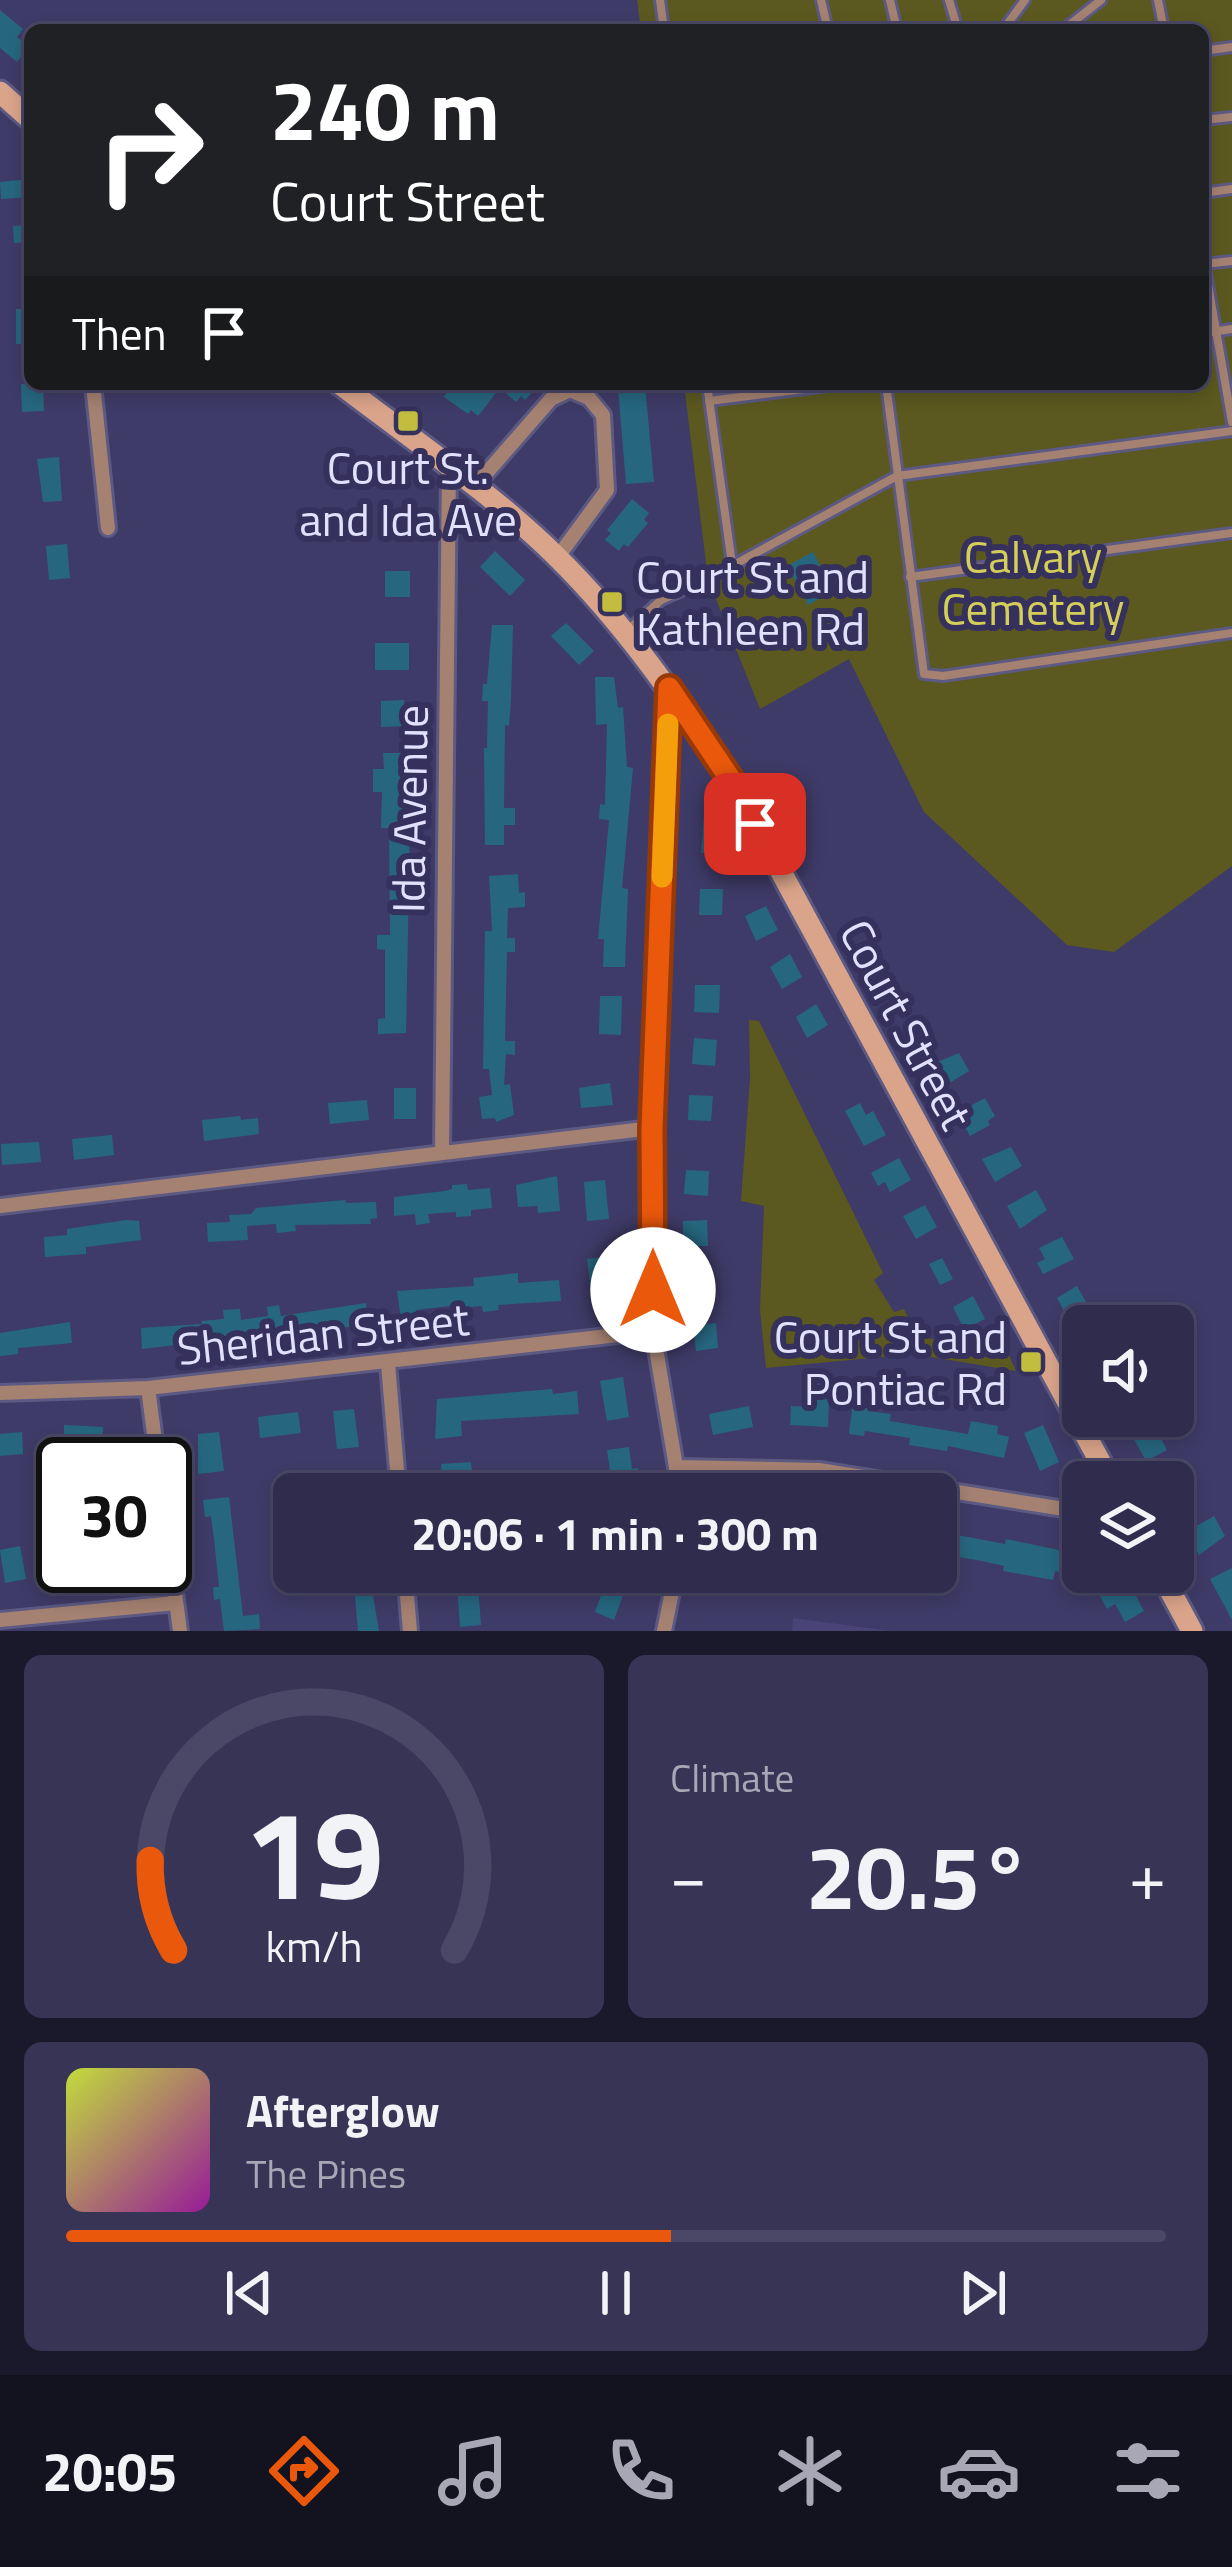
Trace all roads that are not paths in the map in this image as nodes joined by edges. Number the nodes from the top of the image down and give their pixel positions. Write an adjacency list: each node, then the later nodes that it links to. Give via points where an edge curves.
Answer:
1 (1101, 0): 2 (lane)
2 (1071, 24)
3 (0, 92): 4 (street)
4 (24, 114)
5 (1209, 294): 7 (lane)
6 (1232, 329): 7 (lane)
7 (1216, 331): 8 (lane); 15 (lane)
8 (1209, 332)
9 (94, 390): 20 (street)
10 (349, 390): 17 (street, Court Street)
11 (708, 390): 14 (lane)
12 (794, 390): 14 (lane)
13 (887, 390): 18 (lane)
14 (710, 400): 23 (lane)
15 (1232, 422)
16 (1232, 431): 18 (lane)
17 (448, 466): 19 (street, Court Street); 29 (street, Ida Avenue)
18 (897, 476): 23 (lane); 24 (lane)
19 (476, 485): 22 (street, Court Street); 22 (street, via 551,399 570,390 589,398 603,415 607,490)
20 (108, 528)
21 (1232, 533): 24 (lane)
22 (557, 558): 25 (street, Court Street)
23 (732, 564): 25 (lane, via 661,599)
24 (910, 577): 26 (lane, via 924,674)
25 (625, 633): 27 (street, Court Street)
26 (1232, 633)
27 (669, 688): 28 (street); 36 (street, Court Street, via 733,783)
28 (652, 1128): 29 (street); 31 (street)
29 (442, 1152): 30 (street)
30 (0, 1206)
31 (653, 1331): 32 (street, Sheridan Street); 37 (street)
32 (388, 1364): 33 (street, Sheridan Street); 38 (street)
33 (148, 1388): 34 (street, Sheridan Street); 35 (street)
34 (0, 1394)
35 (154, 1437)
36 (1100, 1461)
37 (676, 1467): 39 (street); 40 (street, via 819,1470)
38 (397, 1473)
39 (676, 1473)
40 (1062, 1509)
41 (175, 1593): 45 (street)
42 (407, 1593): 48 (street)
43 (672, 1593): 49 (street)
44 (1171, 1593): 50 (street)
45 (176, 1604): 46 (street); 47 (street)
46 (0, 1620)
47 (180, 1631)
48 (410, 1631)
49 (664, 1631)
50 (1192, 1631)

